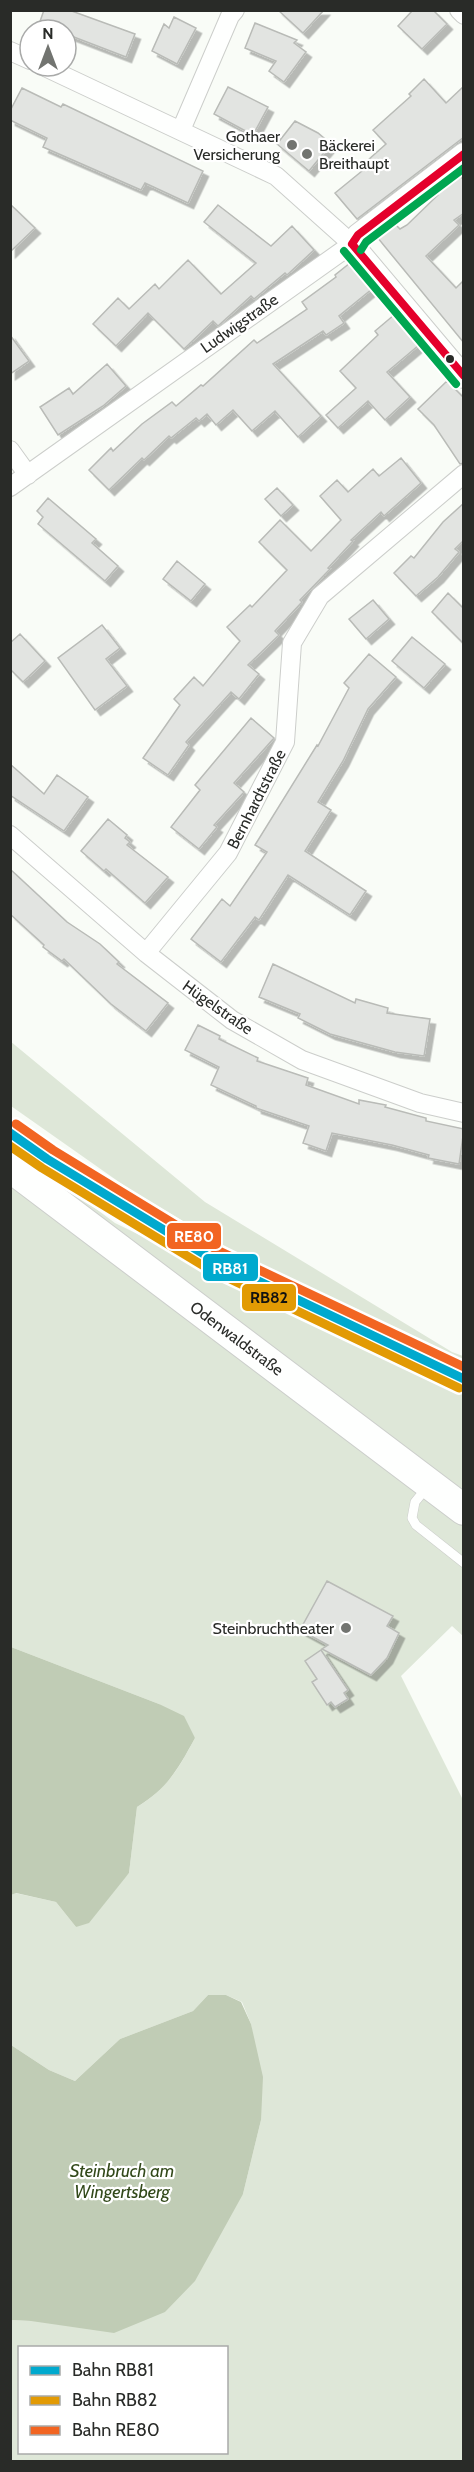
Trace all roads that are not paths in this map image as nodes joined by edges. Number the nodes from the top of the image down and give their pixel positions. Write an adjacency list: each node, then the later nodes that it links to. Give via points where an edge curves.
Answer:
1 (235, 10): 5 (street)
2 (459, 10): 3 (street)
3 (464, 15)
4 (69, 78): 5 (street)
5 (181, 130): 7 (street, via 276,176)
6 (464, 154): 7 (street, Ludwigstraße, via 358,235)
7 (352, 244): 8 (street); 11 (street, Ludwigstraße)
8 (464, 377)
9 (10, 450): 11 (street)
10 (464, 474): 14 (street, Bernhardtstraße, via 320,596 292,643 285,742 228,853)
11 (28, 475): 12 (street, Ludwigstraße)
12 (10, 487)
13 (10, 836): 14 (street, Hügelstraße)
14 (146, 953): 15 (street, Hügelstraße, via 232,1020 302,1060 420,1103)
15 (464, 1113)
16 (10, 1167): 17 (main road, Odenwaldstraße)
17 (430, 1485): 18 (main road, Odenwaldstraße); 19 (lane, via 415,1502 412,1518)
18 (464, 1510)
19 (464, 1563)

